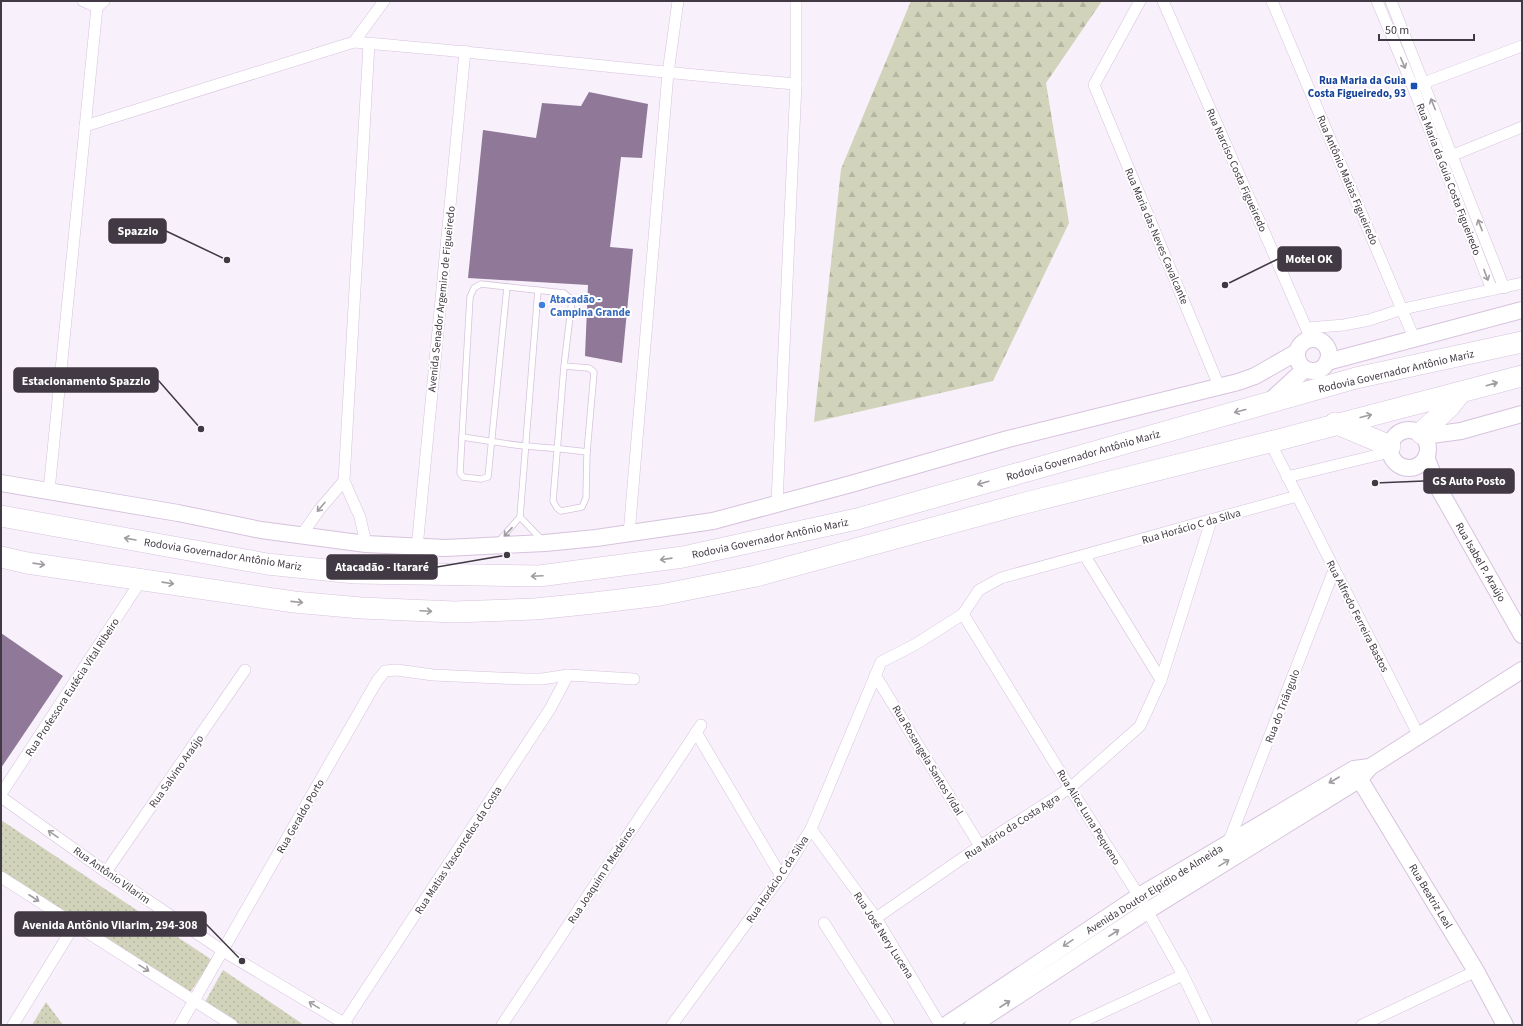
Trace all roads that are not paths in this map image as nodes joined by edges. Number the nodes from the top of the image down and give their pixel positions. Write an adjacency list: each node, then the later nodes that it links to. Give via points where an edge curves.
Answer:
1 (83, 1): 10 (street)
2 (384, 1): 11 (street)
3 (678, 1): 15 (street)
4 (796, 1): 17 (street)
5 (1140, 1): 38 (street, Rua Maria das Neves Cavalcante, via 1094,85)
6 (1163, 1): 30 (street, Rua Narciso Costa Figueiredo)
7 (1272, 1): 28 (street, Rua Antônio Matias Figueiredo)
8 (1377, 1): 18 (street, Rua Maria da Guia Costa Figueiredo, one-way to 18)
9 (1391, 1): 16 (street, Rua Maria da Guia Costa Figueiredo)
10 (101, 4): 19 (street)
11 (354, 42): 12 (street); 19 (street)
12 (369, 44): 14 (street); 53 (street)
13 (1522, 46): 16 (street)
14 (465, 51): 15 (street); 67 (street, Avenida Senador Argemiro de Figueiredo)
15 (668, 73): 17 (street); 62 (street)
16 (1424, 83): 18 (street); 21 (street, Rua Maria da Guia Costa Figueiredo, one-way to 16)
17 (796, 84): 58 (street)
18 (1413, 87): 22 (street, Rua Maria da Guia Costa Figueiredo)
19 (85, 126): 56 (street)
20 (1522, 127): 21 (street)
21 (1453, 156): 22 (street); 25 (street, Rua Maria da Guia Costa Figueiredo, one-way to 21)
22 (1442, 160): 27 (street, Rua Maria da Guia Costa Figueiredo, one-way to 27)
23 (1522, 283): 25 (street)
24 (507, 287): 26 (lane); 43 (lane, via 481,284 474,288 470,297); 44 (lane)
25 (1504, 288): 27 (street)
26 (538, 290): 36 (lane, via 564,293 572,300); 47 (lane)
27 (1492, 290): 28 (street)
28 (1403, 309): 30 (street, via 1344,325); 31 (street, Rua Antônio Matias Figueiredo)
29 (1522, 310): 31 (street)
30 (1314, 337): 33 (street); 34 (street, via 1300,344); 35 (street, via 1329,353)
31 (1414, 338): 33 (street)
32 (1522, 342): 40 (highway, Rodovia Governador Antônio Mariz, via 1356,378)
33 (1354, 355): 35 (street)
34 (1301, 362): 35 (street, via 1317,370); 38 (street, via 1280,376 1255,376); 40 (street)
35 (1327, 362)
36 (564, 366): 48 (lane); 50 (lane, via 589,368 594,372)
37 (1522, 376): 39 (highway, one-way to 37)
38 (1220, 386): 58 (street, via 1008,439)
39 (1460, 393): 42 (highway, one-way to 39); 46 (highway)
40 (1266, 404): 59 (highway, Rodovia Governador Antônio Mariz, one-way to 59, via 857,519 683,557 539,576 355,573 267,564)
41 (1522, 414): 46 (street)
42 (1335, 423): 45 (highway); 49 (highway)
43 (462, 437): 44 (lane); 44 (lane, via 460,473 463,477 488,477)
44 (492, 442): 47 (lane)
45 (1270, 442): 52 (street, Rua Alfredo Ferreira Bastos); 71 (highway, one-way to 45, via 294,602 454,612 535,609 660,595 756,576 1026,503)
46 (1425, 444): 49 (street, via 1415,430 1404,430 1394,436); 51 (street, via 1424,462); 55 (street)
47 (526, 446): 48 (lane); 60 (lane)
48 (558, 447): 50 (lane); 50 (lane, via 554,501 556,508 561,511 582,507 586,498)
49 (1390, 449): 51 (street, via 1398,465); 52 (street)
50 (587, 452)
51 (1414, 468): 55 (street)
52 (1287, 477): 57 (street, Rua Alfredo Ferreira Bastos)
53 (344, 481): 63 (street, one-way to 63, via 318,510); 65 (street, via 360,516)
54 (1, 483): 56 (street)
55 (1439, 489): 73 (street, Rua Isabel P. Araújo)
56 (49, 491): 63 (street)
57 (1297, 496): 61 (street, Rua Horácio C da Silva); 70 (street, Rua Alfredo Ferreira Bastos)
58 (776, 503): 62 (street, via 713,521)
59 (1, 516)
60 (520, 518): 64 (lane); 66 (lane, one-way to 66)
61 (1211, 521): 68 (street, Rua Horácio C da Silva); 79 (street, Rua Mário da Costa Agra)
62 (629, 534): 64 (street)
63 (300, 536): 65 (street)
64 (545, 543): 66 (street)
65 (366, 544): 67 (street)
66 (495, 546): 67 (street)
67 (417, 548)
68 (1085, 556): 72 (street, Rua Horácio C da Silva, via 989,583 978,590); 79 (street)
69 (1, 557): 71 (highway, one-way to 71)
70 (1334, 570): 80 (street, Rua Alfredo Ferreira Bastos); 85 (street, Rua do Triângulo)
71 (142, 579): 83 (street, Rua Professora Eutécia Vital Ribeiro)
72 (963, 614): 77 (street, Rua Horácio C da Silva, via 916,644 881,662); 82 (street, Rua Alice Luna Pequeno)
73 (1522, 635)
74 (245, 670): 87 (street, Rua Salvino Araújo)
75 (1521, 670): 80 (street, Avenida Doutor Elpídio de Almeida)
76 (568, 675): 78 (street); 95 (street, Rua Geraldo Porto, via 524,680 385,671); 99 (street, Rua Matias Vasconcelos da Costa, via 550,709)
77 (875, 675): 84 (street, Rua Horácio C da Silva); 86 (street, Rua Rosangela Santos Vidal)
78 (634, 679)
79 (1161, 680): 82 (street, Rua Mário da Costa Agra, via 1140,726)
80 (1419, 736): 81 (street, Avenida Doutor Elpídio de Almeida)
81 (1361, 772): 85 (street, Avenida Doutor Elpídio de Almeida, one-way to 85); 91 (street, Avenida Doutor Elpídio de Almeida, one-way to 81); 96 (street, Rua Beatriz Leal)
82 (1070, 788): 86 (street, Rua Mário da Costa Agra); 90 (street, Rua Alice Luna Pequeno)
83 (1, 796): 87 (street, Rua Antônio Vilarim, one-way to 83)
84 (811, 829): 88 (street, Rua Horácio C da Silva); 92 (street, Rua José Nery Lucena)
85 (1229, 841): 90 (street, Avenida Doutor Elpídio de Almeida)
86 (980, 846): 92 (street, Rua Mário da Costa Agra)
87 (106, 872): 95 (street, Rua Antônio Vilarim)
88 (781, 876): 103 (street, Rua Joaquim P Medeiros, via 698,728); 104 (street, Rua Horácio C da Silva)
89 (1, 877): 94 (street, one-way to 94)
90 (1139, 896): 91 (street, Rua Alice Luna Pequeno); 107 (street, Avenida Doutor Elpídio de Almeida, one-way to 107)
91 (1147, 911): 97 (street, Rua Alice Luna Pequeno); 108 (street, Avenida Doutor Elpídio de Almeida, one-way to 91)
92 (876, 918): 106 (street, Rua José Nery Lucena)
93 (824, 923): 105 (street)
94 (75, 924): 98 (street, one-way to 98); 100 (street)
95 (223, 951): 98 (street, Rua Geraldo Porto); 99 (street, Rua Antônio Vilarim, one-way to 95)
96 (1476, 971): 111 (street); 112 (street, Rua Beatriz Leal)
97 (1183, 975): 109 (street); 110 (street, Rua Alice Luna Pequeno)
98 (195, 1000): 101 (street, Rua Geraldo Porto); 102 (street)
99 (346, 1024)
100 (13, 1025)
101 (180, 1025)
102 (232, 1025)
103 (502, 1025)
104 (672, 1025)
105 (889, 1025)
106 (940, 1025)
107 (946, 1025)
108 (973, 1025)
109 (1075, 1025)
110 (1207, 1025)
111 (1362, 1025)
112 (1505, 1025)

